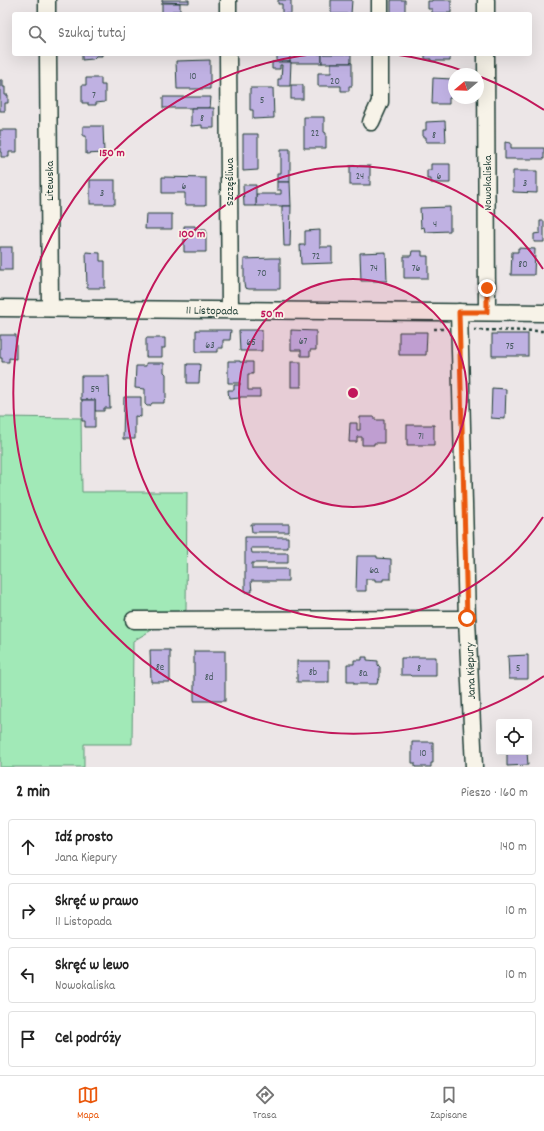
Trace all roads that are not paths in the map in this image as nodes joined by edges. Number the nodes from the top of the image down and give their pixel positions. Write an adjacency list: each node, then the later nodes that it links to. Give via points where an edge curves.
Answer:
1 (47, 0): 5 (street)
2 (228, 0): 6 (street)
3 (380, 0): 7 (street)
4 (486, 0): 8 (street)
5 (47, 12)
6 (228, 12)
7 (380, 12)
8 (486, 12)
9 (48, 56): 15 (street, Litewska)
10 (228, 56): 16 (street, Szczęśliwa)
11 (380, 56): 13 (street, via 380,102)
12 (486, 56): 18 (street, Nowokaliska)
13 (371, 122)
14 (0, 308): 15 (street, 11 Listopada)
15 (50, 308): 16 (street, 11 Listopada)
16 (230, 310): 17 (street, 11 Listopada)
17 (459, 312): 18 (street, 11 Listopada); 20 (street, Jana Kiepury)
18 (487, 312): 19 (street, 11 Listopada)
19 (544, 312)
20 (467, 618): 21 (street); 22 (street, Jana Kiepury)
21 (134, 620)
22 (474, 767)

